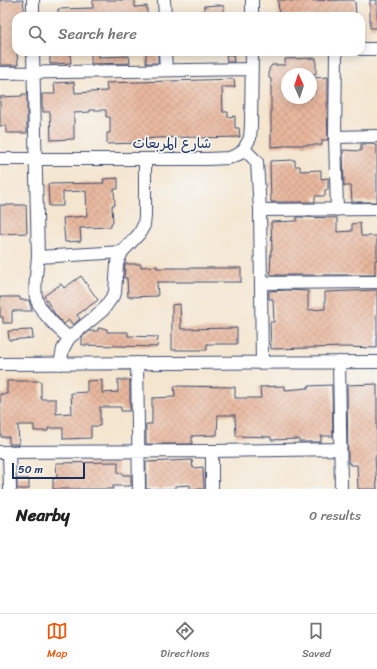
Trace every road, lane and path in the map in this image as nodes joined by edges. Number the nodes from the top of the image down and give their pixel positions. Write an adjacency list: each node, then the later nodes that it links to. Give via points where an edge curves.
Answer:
1 (33, 0): 4 (street)
2 (164, 0): 5 (street)
3 (252, 0): 6 (street)
4 (33, 12)
5 (165, 12)
6 (252, 12)
7 (365, 49): 8 (street)
8 (377, 49)
9 (33, 56): 15 (street)
10 (165, 56): 14 (street)
11 (252, 56): 13 (street)
12 (336, 56): 18 (street)
13 (252, 69): 14 (street); 19 (street, via 250,138)
14 (166, 70): 15 (street)
15 (33, 72): 16 (street); 21 (street)
16 (0, 73)
17 (377, 136): 18 (street)
18 (336, 137): 25 (street)
19 (244, 149): 22 (street, شارع المربعات, via 229,158); 24 (street, via 257,162)
20 (0, 159): 21 (street, شارع المربعات)
21 (36, 159): 22 (street, شارع المربعات); 27 (street)
22 (145, 159): 26 (street, via 144,225)
23 (377, 209): 25 (street)
24 (260, 210): 25 (street); 29 (street)
25 (337, 210)
26 (122, 252): 27 (street); 30 (street, via 117,264 115,293 103,310)
27 (38, 257): 30 (street, via 36,298 57,329)
28 (377, 282): 29 (street)
29 (261, 284): 31 (street)
30 (69, 338): 36 (street, via 63,349)
31 (262, 362): 32 (street); 34 (street)
32 (339, 362): 33 (street); 37 (street)
33 (377, 362)
34 (137, 363): 36 (street); 38 (street)
35 (0, 364): 36 (street)
36 (60, 364)
37 (340, 449): 39 (street); 44 (street)
38 (138, 451): 39 (street); 40 (street); 42 (street)
39 (212, 451): 43 (street)
40 (5, 452): 41 (street)
41 (10, 489)
42 (139, 489)
43 (212, 489)
44 (340, 489)

